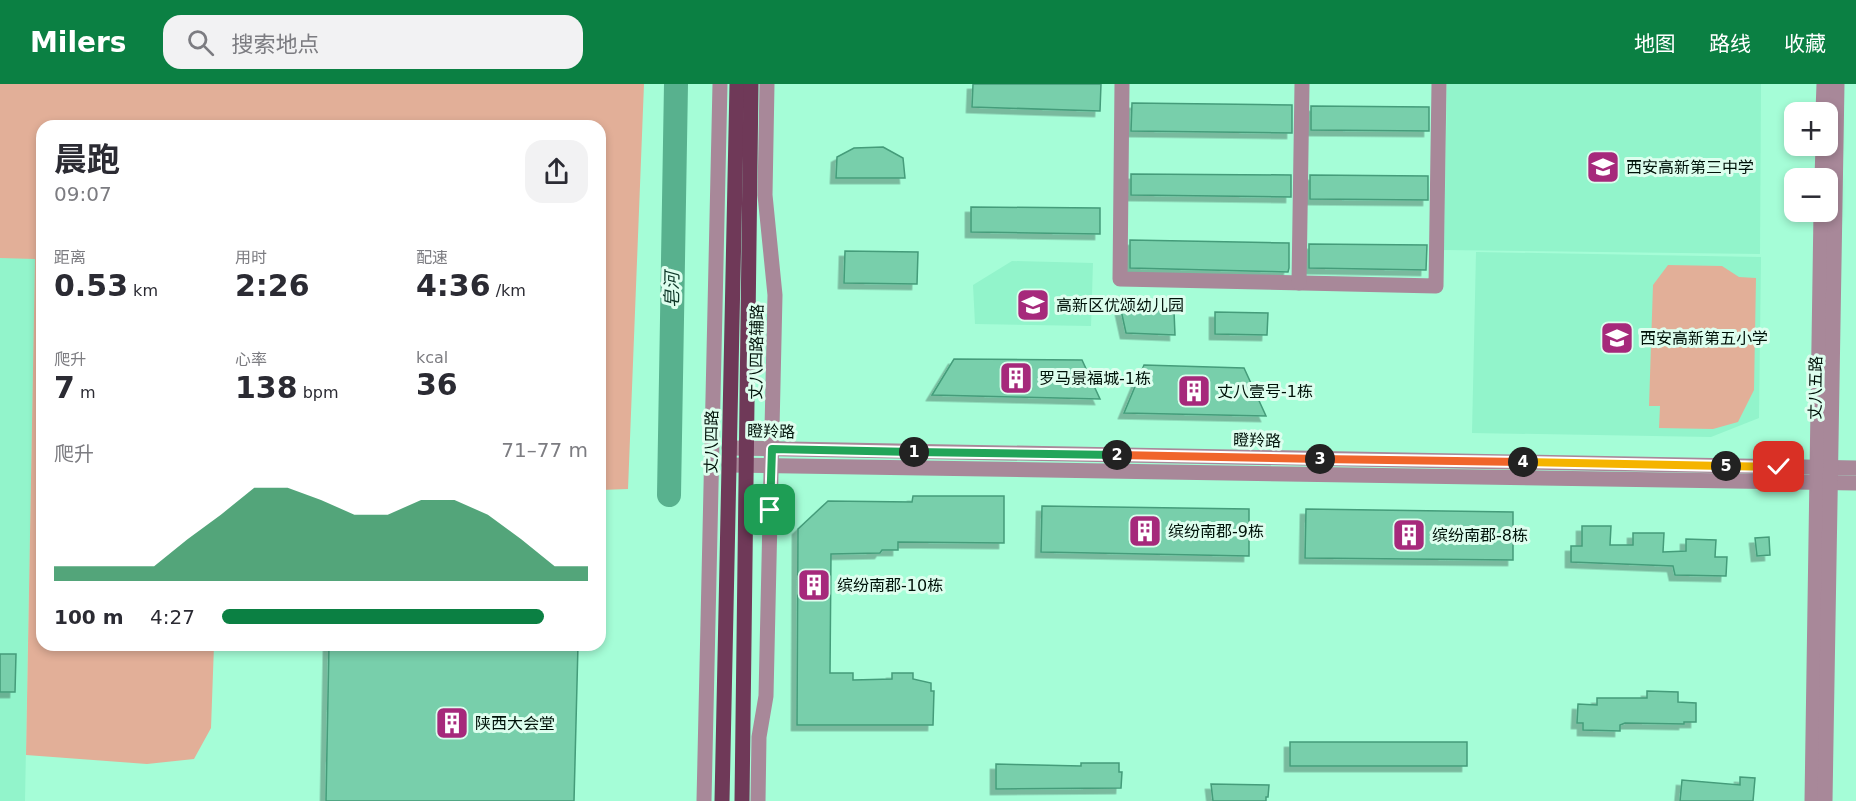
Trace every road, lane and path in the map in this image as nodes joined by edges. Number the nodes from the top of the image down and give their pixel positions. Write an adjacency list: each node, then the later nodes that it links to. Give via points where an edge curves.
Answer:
1 (720, 84): 22 (street)
2 (736, 84): 13 (main road, 丈八四路)
3 (751, 84): 14 (main road)
4 (767, 84): 15 (street, 丈八四路辅路, via 765,195 775,295)
5 (1122, 84): 12 (street, via 1120,279)
6 (1302, 84): 12 (street)
7 (1439, 84): 12 (street, via 1436,286)
8 (1824, 84): 10 (street)
9 (1837, 84): 20 (street, 丈八五路)
10 (1823, 102)
11 (1821, 222): 20 (street, 丈八五路)
12 (1299, 283)
13 (729, 448): 14 (street, 瞪羚路); 16 (main road, 丈八四路)
14 (746, 449): 15 (street, 瞪羚路); 17 (main road)
15 (772, 449): 18 (street, 丈八四路辅路); 20 (street, 瞪羚路)
16 (729, 465): 17 (street, 瞪羚路); 23 (main road, 丈八四路)
17 (746, 465): 18 (street, 瞪羚路); 24 (main road)
18 (771, 465): 20 (street, 瞪羚路); 25 (street, 丈八四路辅路, via 766,696 759,737)
19 (1856, 468): 20 (street, 瞪羚路)
20 (1824, 475): 21 (street, 瞪羚路); 26 (street, 丈八五路); 27 (street, 丈八五路)
21 (1856, 483)
22 (704, 801)
23 (723, 801)
24 (742, 801)
25 (758, 801)
26 (1812, 801)
27 (1825, 801)

